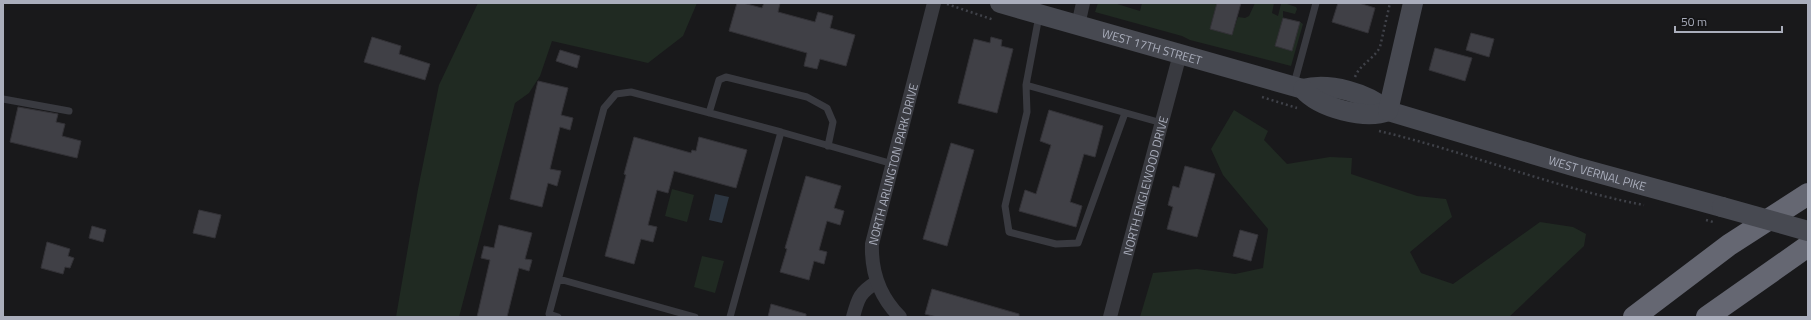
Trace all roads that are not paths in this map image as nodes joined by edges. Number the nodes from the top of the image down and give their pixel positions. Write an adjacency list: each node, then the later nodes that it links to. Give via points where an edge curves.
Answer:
1 (934, 3): 19 (street, NORTH ARLINGTON PARK DRIVE)
2 (1000, 3): 6 (main road, WEST 17TH STREET)
3 (1083, 3): 7 (street)
4 (1316, 3): 10 (lane)
5 (1413, 3): 13 (main road)
6 (1039, 14): 7 (main road, WEST 17TH STREET); 9 (lane)
7 (1078, 25): 8 (main road, WEST 17TH STREET)
8 (1180, 54): 10 (main road, WEST 17TH STREET); 16 (street, NORTH ENGLEWOOD DRIVE)
9 (1026, 85): 15 (lane); 15 (lane, via 1026,112 1005,206 1009,232 1056,244 1078,243)
10 (1298, 88): 13 (main road, WEST 17TH STREET, via 1333,88 1372,99)
11 (3, 99): 12 (lane)
12 (70, 111)
13 (1388, 111): 21 (main road, WEST VERNAL PIKE, bridge, via 1576,167)
14 (709, 112): 17 (lane); 18 (lane, via 719,80 726,77 808,98 827,108 833,122); 23 (lane, via 631,92 616,94 604,108)
15 (1125, 113): 16 (lane)
16 (1162, 123): 30 (street, NORTH ENGLEWOOD DRIVE)
17 (781, 132): 18 (lane); 27 (lane)
18 (828, 146): 19 (lane)
19 (893, 164): 24 (street, NORTH ARLINGTON PARK DRIVE, via 872,244 871,256)
20 (1808, 194): 31 (highway, via 1729,244)
21 (1808, 231)
22 (1808, 246): 32 (highway)
23 (559, 279): 25 (lane, via 549,314); 26 (lane)
24 (877, 282): 28 (street, via 863,290); 29 (street, NORTH ARLINGTON PARK DRIVE, via 890,307)
25 (558, 317)
26 (695, 317)
27 (730, 317)
28 (853, 317)
29 (900, 317)
30 (1110, 317)
31 (1634, 317)
32 (1707, 317)

